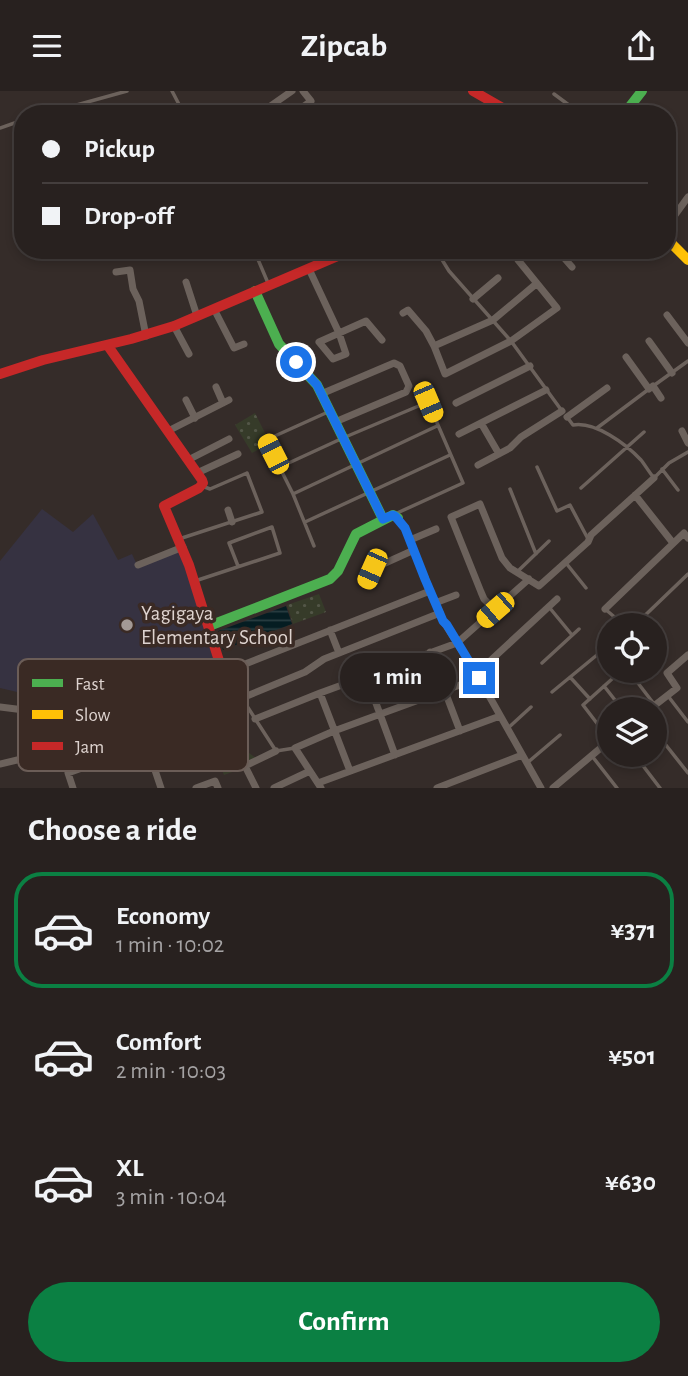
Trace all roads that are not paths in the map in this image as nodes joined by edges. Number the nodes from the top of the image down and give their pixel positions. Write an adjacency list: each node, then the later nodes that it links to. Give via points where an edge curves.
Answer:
1 (127, 91): 6 (lane)
2 (292, 91): 7 (street)
3 (303, 91): 8 (street, via 311,101)
4 (473, 91): 9 (street)
5 (554, 94): 10 (lane)
6 (76, 105)
7 (274, 105)
8 (305, 105)
9 (497, 105)
10 (569, 105)
11 (688, 197): 12 (street)
12 (676, 214)
13 (258, 259): 24 (lane)
14 (332, 259): 19 (street)
15 (442, 259): 26 (lane)
16 (565, 259): 18 (street)
17 (518, 260): 23 (street)
18 (572, 267)
19 (309, 269): 24 (street); 34 (street, via 339,333 366,321)
20 (116, 272): 33 (street, via 130,270)
21 (498, 278): 26 (street)
22 (186, 282): 30 (street)
23 (536, 284): 31 (street); 35 (street, via 557,308)
24 (268, 285): 25 (street)
25 (255, 291): 27 (street); 51 (street, via 279,344)
26 (473, 299): 31 (lane)
27 (214, 309): 30 (street); 38 (street, via 234,348)
28 (402, 313): 40 (street, via 408,310)
29 (667, 315): 37 (street)
30 (197, 316): 32 (street)
31 (493, 320): 35 (lane); 40 (street)
32 (174, 327): 33 (street); 41 (street)
33 (146, 336): 39 (street)
34 (382, 340)
35 (511, 341): 40 (street, via 445,374); 44 (lane)
36 (649, 341): 45 (street)
37 (688, 343)
38 (244, 344)
39 (108, 346): 46 (street); 61 (street)
40 (434, 346)
41 (188, 354)
42 (626, 357): 48 (street)
43 (688, 361): 45 (lane)
44 (530, 366): 50 (lane); 54 (street)
45 (672, 373): 48 (lane)
46 (0, 375)
47 (216, 387): 57 (street, via 226,401)
48 (651, 387): 52 (street); 60 (lane)
49 (607, 388): 55 (street)
50 (546, 390): 55 (lane); 58 (street)
51 (321, 394): 56 (street); 56 (street, via 394,363 400,366 409,387 406,392)
52 (661, 398)
53 (186, 400): 57 (street)
54 (456, 403)
55 (564, 414): 60 (lane, via 573,425); 72 (street)
56 (333, 417): 65 (street); 76 (lane, via 266,440)
57 (195, 418): 61 (street)
58 (481, 423): 64 (street); 72 (street)
59 (438, 426): 65 (lane, via 428,402); 71 (lane); 74 (lane)
60 (597, 428): 68 (lane)
61 (168, 431): 73 (street)
62 (681, 431): 67 (street)
63 (644, 432): 68 (lane)
64 (459, 434)
65 (343, 438): 74 (street); 76 (lane)
66 (229, 439): 73 (street)
67 (688, 443)
68 (626, 447): 80 (lane); 82 (lane)
69 (688, 452): 78 (lane)
70 (238, 454): 79 (street)
71 (450, 454): 85 (lane); 89 (lane, via 463,483)
72 (499, 454): 75 (street)
73 (188, 460): 79 (street)
74 (356, 464): 85 (street); 86 (lane)
75 (478, 465)
76 (280, 467): 86 (lane)
77 (537, 467): 95 (lane, via 556,511 570,505)
78 (662, 469): 80 (lane); 84 (lane)
79 (197, 473): 81 (street)
80 (654, 478): 87 (street)
81 (201, 486): 90 (lane, via 210,489 247,473 262,512); 97 (street, via 164,506)
82 (581, 488)
83 (510, 489): 101 (lane)
84 (678, 489)
85 (370, 492): 89 (street); 91 (lane)
86 (293, 494): 91 (lane)
87 (635, 495): 95 (street); 98 (street)
88 (228, 510): 90 (street)
89 (391, 517): 94 (street, via 405,528); 121 (street, via 356,534 330,579)
90 (232, 521): 97 (lane)
91 (305, 522): 99 (lane)
92 (436, 529): 94 (street)
93 (687, 534): 98 (street)
94 (410, 540): 100 (street)
95 (589, 540): 102 (street)
96 (549, 541): 101 (lane)
97 (182, 543): 103 (street); 108 (street)
98 (673, 543): 116 (street)
99 (314, 546)
100 (414, 550): 109 (street, via 372,569); 111 (street)
101 (536, 554): 105 (lane)
102 (566, 563): 107 (street, via 539,586); 110 (lane)
103 (138, 565)
104 (238, 566): 104 (lane, via 280,552 272,527 229,543); 108 (lane)
105 (517, 572): 107 (street); 117 (street, via 502,558 480,504 451,517 484,599)
106 (688, 574): 120 (lane)
107 (529, 579): 117 (street)
108 (196, 580): 121 (street)
109 (365, 584)
110 (586, 588)
111 (430, 591): 114 (street); 123 (street)
112 (456, 595): 114 (street)
113 (556, 599): 115 (street)
114 (435, 603): 118 (street)
115 (549, 606): 124 (lane); 134 (street)
116 (604, 609): 119 (lane)
117 (495, 610): 125 (street)
118 (440, 613): 125 (street); 127 (street)
119 (609, 613)
120 (647, 613)
121 (209, 626): 129 (street)
122 (579, 629): 124 (lane)
123 (330, 630): 127 (street); 130 (street)
124 (572, 635): 132 (lane)
125 (457, 643): 126 (street); 134 (street)
126 (430, 652): 133 (street); 139 (street)
127 (339, 653): 143 (street)
128 (597, 655): 135 (lane)
129 (219, 659)
130 (248, 659)
131 (687, 659): 142 (street, via 667,673 677,688)
132 (542, 663)
133 (366, 676): 141 (street); 152 (street)
134 (478, 676): 139 (street); 153 (street)
135 (569, 677): 140 (lane); 147 (lane)
136 (608, 683): 138 (lane)
137 (635, 683): 145 (lane)
138 (604, 686): 144 (lane); 147 (lane)
139 (445, 690): 152 (street); 159 (street)
140 (552, 692)
141 (320, 693): 154 (street); 158 (street)
142 (668, 695): 146 (street); 155 (lane)
143 (248, 696)
144 (613, 697)
145 (645, 697)
146 (666, 697)
147 (590, 699): 156 (lane, via 583,705)
148 (0, 707): 151 (street)
149 (531, 707): 157 (lane)
150 (248, 708): 154 (lane)
151 (18, 709)
152 (381, 714): 158 (street); 165 (street)
153 (500, 716): 157 (street); 159 (street)
154 (255, 719): 163 (lane)
155 (688, 722)
156 (597, 724)
157 (507, 729): 166 (street)
158 (334, 731): 162 (street); 176 (street)
159 (460, 731): 165 (street)
160 (560, 735): 170 (lane)
161 (667, 746): 178 (lane)
162 (295, 748): 163 (lane); 177 (street)
163 (276, 751): 171 (street)
164 (597, 751): 167 (street)
165 (396, 755): 176 (street)
166 (522, 755): 170 (street); 180 (street)
167 (592, 755): 181 (street); 190 (lane)
168 (18, 760): 169 (street)
169 (0, 764)
170 (527, 764): 189 (street)
171 (248, 765)
172 (644, 767): 191 (lane)
173 (248, 770): 186 (street)
174 (74, 771): 182 (street, via 68,773)
175 (155, 771): 183 (street)
176 (350, 771): 179 (street)
177 (310, 772): 179 (street); 187 (street)
178 (688, 773)
179 (319, 786)
180 (448, 786): 188 (street)
181 (558, 786)
182 (73, 788)
183 (161, 788)
184 (196, 788): 185 (street, via 215,781)
185 (218, 788)
186 (256, 788)
187 (274, 788)
188 (436, 788)
189 (541, 788)
190 (617, 788)
191 (660, 788)

